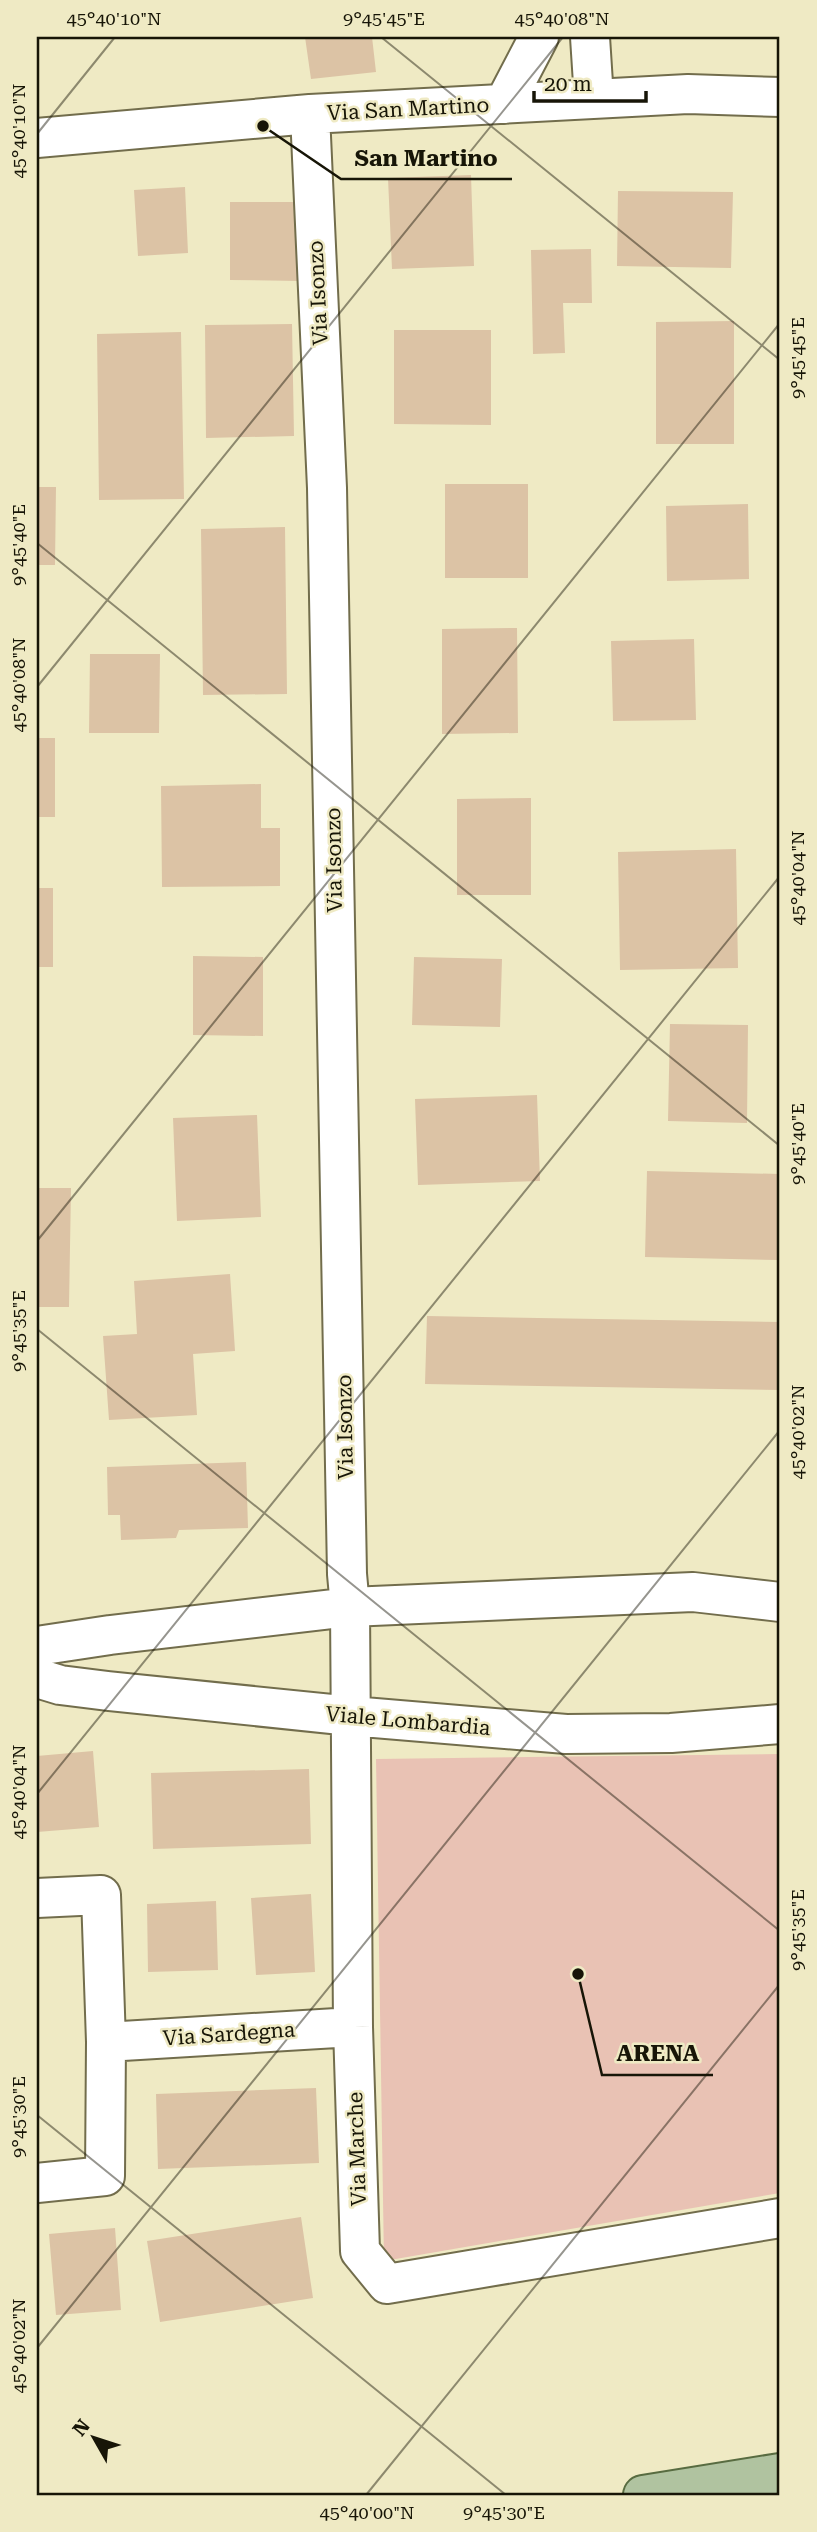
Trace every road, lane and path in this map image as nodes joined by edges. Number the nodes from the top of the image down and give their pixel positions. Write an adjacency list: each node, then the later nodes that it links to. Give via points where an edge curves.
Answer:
1 (539, 37): 5 (street)
2 (590, 37): 4 (street)
3 (780, 97): 4 (street, Via San Martino, via 688,94)
4 (594, 99): 5 (street, Via San Martino)
5 (504, 104): 6 (street, Via San Martino)
6 (310, 114): 7 (street, Via San Martino); 9 (street, Via Isonzo, via 327,488)
7 (37, 138)
8 (780, 1602): 9 (street, via 693,1592)
9 (350, 1607): 10 (street); 12 (street, Via Marche)
10 (37, 1646)
11 (37, 1678): 12 (street, Viale Lombardia, via 108,1691)
12 (351, 1716): 13 (street, Viale Lombardia, via 566,1734 671,1733); 15 (street, Via Marche)
13 (780, 1724)
14 (37, 1898): 16 (street, via 101,1895)
15 (353, 2027): 16 (street, Via Sardegna); 18 (street, Via Marche, via 360,2251 387,2284)
16 (106, 2042): 17 (street, via 105,2176)
17 (37, 2183)
18 (780, 2218)
19 (780, 2473): 20 (main road)
20 (643, 2495)

